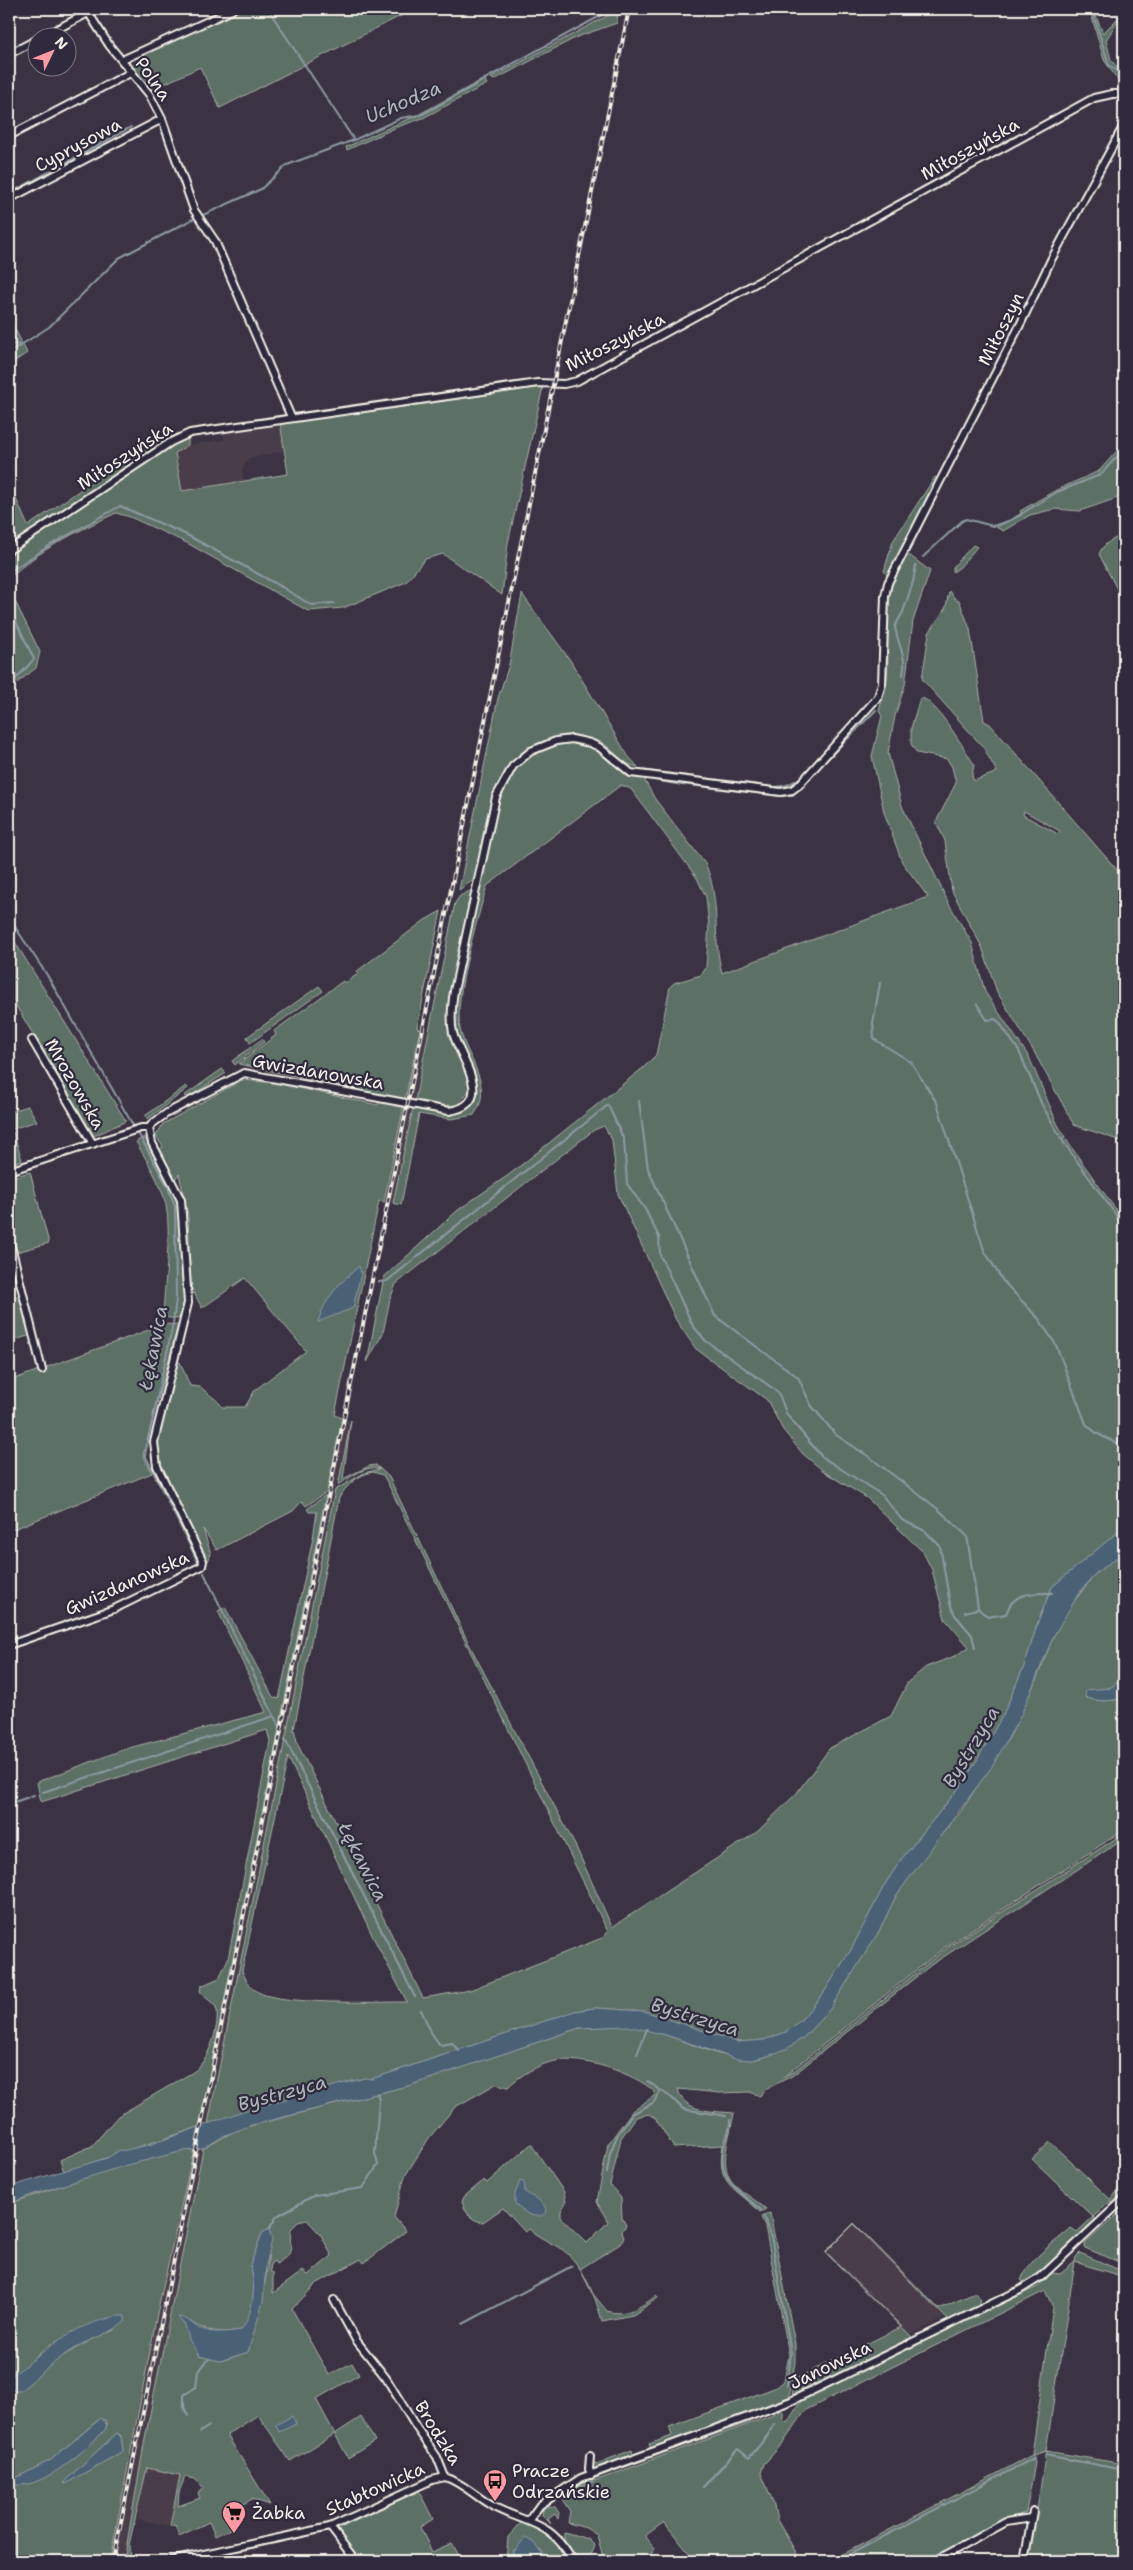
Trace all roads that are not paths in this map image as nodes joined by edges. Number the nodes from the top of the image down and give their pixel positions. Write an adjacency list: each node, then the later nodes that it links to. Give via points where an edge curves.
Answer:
1 (232, 10): 6 (street)
2 (87, 11): 3 (street); 6 (street, Polna)
3 (57, 28)
4 (28, 44): 5 (street)
5 (9, 54)
6 (122, 60): 7 (street, Polna)
7 (132, 72): 9 (street, Polna); 11 (street)
8 (1124, 94): 13 (street, Miłoszyńska, via 1094,98 576,381 538,383)
9 (162, 119): 12 (street, Cyprysowa); 13 (street, Polna, via 194,210 216,241)
10 (1124, 125): 15 (street, Miłoszyn, via 1051,260 888,583 884,596 882,684 878,698 792,790 781,792)
11 (9, 136)
12 (9, 199)
13 (291, 417): 14 (street, Miłoszyńska, via 198,431 176,439)
14 (9, 550)
15 (631, 773): 17 (street, Gwizdanowska, via 590,743 572,739 542,745 521,758 500,787 452,1006 453,1034 474,1080 474,1089 466,1104 449,1111 244,1073 156,1119)
16 (32, 1040): 18 (street, Mrozowska)
17 (149, 1128): 18 (street); 22 (street, Gwizdanowska, via 152,1143 181,1200 188,1303 155,1436 154,1452 157,1466 203,1561 202,1566 114,1609)
18 (93, 1144): 19 (street)
19 (9, 1172)
20 (9, 1238): 21 (street)
21 (42, 1370)
22 (9, 1646)
23 (1124, 2200): 26 (street, Janowska, via 1041,2277 1020,2290 791,2401)
24 (334, 2300): 27 (street, Brodzka, via 356,2340 386,2378 438,2457)
25 (590, 2456): 26 (street)
26 (591, 2475): 28 (street, Janowska, via 540,2506)
27 (445, 2477): 28 (street, Brodzka, via 494,2507); 29 (street, Stabłowicka)
28 (530, 2520): 32 (street, Brodzka, via 560,2541)
29 (330, 2527): 30 (street, Stabłowicka); 31 (street)
30 (171, 2561)
31 (356, 2561)
32 (574, 2561)
33 (935, 2561): 34 (street, via 1006,2522 1032,2515)
34 (1024, 2561)

